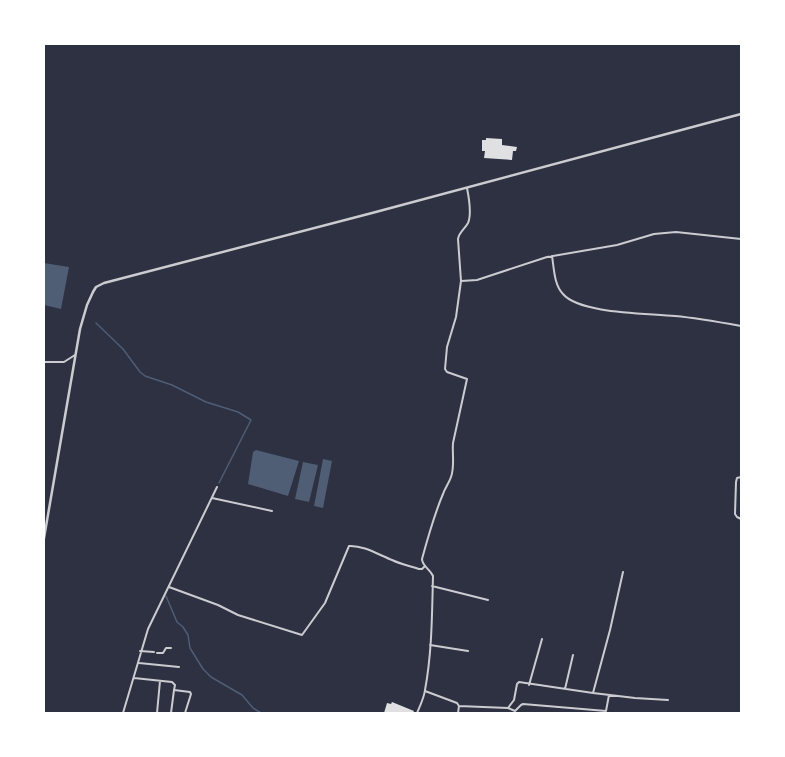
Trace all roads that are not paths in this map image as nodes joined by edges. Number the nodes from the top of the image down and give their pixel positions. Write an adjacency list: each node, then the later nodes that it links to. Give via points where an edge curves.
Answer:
1 (741, 114): 2 (street)
2 (467, 187): 5 (street, via 469,218 458,239); 7 (street, via 104,283 96,287 87,305)
3 (741, 239): 4 (street, via 665,232 617,245)
4 (552, 256): 5 (street, via 477,280); 6 (street, via 558,286 567,298 577,302 605,310 676,316)
5 (461, 281): 15 (street, via 445,369 467,379 453,443 452,476 431,528 422,559)
6 (741, 326)
7 (76, 355): 8 (street, via 64,362); 14 (street)
8 (44, 362)
9 (741, 477): 13 (street, via 737,478 736,482 735,514)
10 (217, 487): 11 (street)
11 (212, 498): 12 (street); 18 (street)
12 (272, 511)
13 (741, 519)
14 (44, 538)
15 (425, 566): 17 (street, via 432,574); 18 (street, via 419,569 368,550 348,547 325,603 302,636 238,615)
16 (623, 572): 34 (street)
17 (432, 586): 19 (street); 21 (street)
18 (169, 587): 23 (street, via 154,614)
19 (488, 600)
20 (542, 639): 30 (street)
21 (430, 645): 24 (street); 33 (street)
22 (171, 648): 23 (street, via 166,648 163,653)
23 (140, 651): 26 (street)
24 (468, 651)
25 (573, 655): 31 (street)
26 (138, 663): 27 (street); 28 (street)
27 (179, 667)
28 (134, 678): 29 (street); 39 (street)
29 (160, 681): 32 (street, via 174,683); 40 (street)
30 (529, 684): 31 (street); 38 (street, via 518,682 514,700)
31 (564, 689): 34 (street)
32 (174, 690): 41 (street); 42 (street, via 191,693)
33 (425, 691): 37 (street); 43 (street)
34 (593, 693): 35 (street)
35 (610, 695): 36 (street); 38 (street, via 606,711 523,704 514,711)
36 (668, 700)
37 (460, 706): 38 (street); 44 (street)
38 (508, 708)
39 (123, 713)
40 (157, 713)
41 (171, 713)
42 (185, 713)
43 (417, 713)
44 (458, 713)

